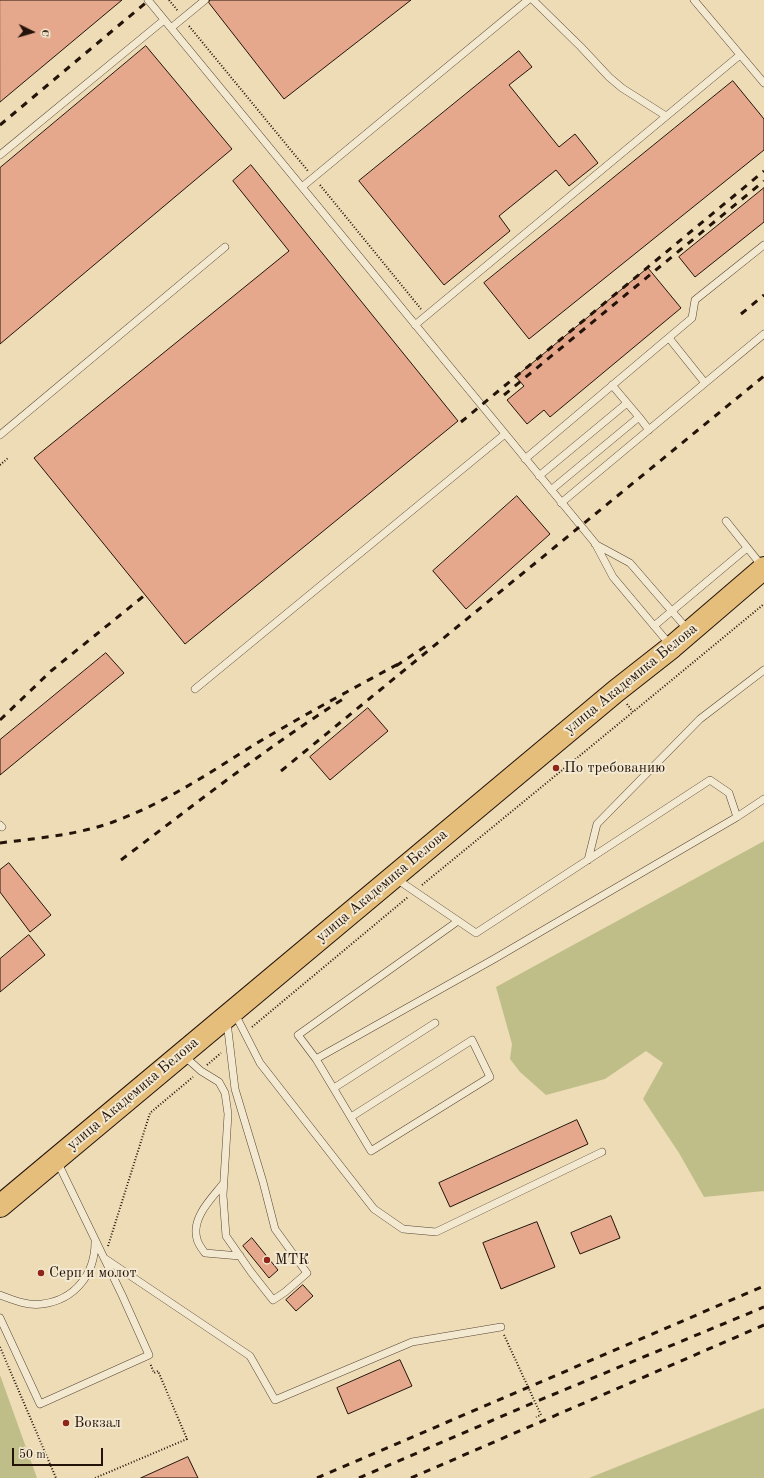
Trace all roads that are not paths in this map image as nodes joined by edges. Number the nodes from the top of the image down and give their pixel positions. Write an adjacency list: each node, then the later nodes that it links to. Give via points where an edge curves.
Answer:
1 (148, 0): 6 (lane)
2 (205, 0): 7 (lane)
3 (528, 0): 12 (lane)
4 (533, 0): 10 (lane, via 609,77)
5 (694, 0): 8 (lane)
6 (164, 20): 7 (lane); 11 (lane)
7 (171, 28): 12 (lane)
8 (740, 54): 9 (lane); 10 (lane)
9 (764, 83)
10 (666, 116): 15 (lane)
11 (0, 155)
12 (302, 187): 15 (lane)
13 (764, 245): 17 (lane, via 695,300 692,318)
14 (224, 247): 24 (lane)
15 (415, 325): 23 (lane)
16 (764, 334): 18 (lane)
17 (669, 338): 18 (lane); 19 (lane)
18 (705, 382): 22 (lane)
19 (612, 386): 20 (lane); 25 (lane)
20 (627, 403): 21 (lane); 26 (lane)
21 (638, 417): 22 (lane); 27 (lane)
22 (649, 430): 28 (lane)
23 (505, 434): 25 (lane); 38 (lane)
24 (0, 435)
25 (525, 459): 26 (lane)
26 (539, 476): 27 (lane)
27 (551, 490): 28 (lane)
28 (562, 503): 30 (lane)
29 (726, 521): 31 (lane)
30 (595, 544): 33 (lane, via 630,563); 34 (lane, via 613,577)
31 (747, 548): 32 (lane); 33 (lane)
32 (764, 568): 35 (main road, улица Академика Белова)
33 (672, 611): 34 (lane); 35 (lane)
34 (654, 626): 36 (lane)
35 (690, 632): 36 (main road, улица Академика Белова)
36 (672, 647): 42 (main road, улица Академика Белова, via 616,690)
37 (764, 670): 41 (lane, via 700,719 597,824)
38 (195, 689)
39 (764, 800): 40 (lane)
40 (737, 817): 41 (lane, via 729,793 710,780); 47 (lane, via 494,959)
41 (588, 860): 43 (lane, via 476,933)
42 (393, 877): 43 (lane); 44 (main road, улица Академика Белова)
43 (458, 921): 47 (lane, via 298,1035)
44 (230, 1013): 46 (main road, улица Академика Белова); 50 (lane, via 245,1033 260,1063 374,1210 403,1230 436,1232); 55 (lane, via 230,1046 235,1089 275,1229 307,1273 273,1300)
45 (435, 1022): 48 (lane)
46 (182, 1054): 51 (main road, улица Академика Белова); 52 (lane, via 219,1082 225,1093 228,1114)
47 (316, 1059): 48 (lane)
48 (334, 1088): 49 (lane)
49 (351, 1117): 49 (lane, via 372,1151 490,1077 472,1040)
50 (602, 1152)
51 (56, 1159): 53 (main road, улица Академика Белова); 54 (lane)
52 (223, 1184): 55 (lane, via 226,1236); 55 (lane, via 195,1225 197,1240 205,1253)
53 (0, 1206)
54 (95, 1239): 56 (lane); 57 (lane, via 95,1254 89,1273 78,1288 61,1298 42,1304 20,1303)
55 (240, 1256)
56 (104, 1258): 58 (lane, via 149,1355 40,1404); 59 (lane, via 250,1356 275,1400 412,1342)
57 (0, 1295)
58 (0, 1318)
59 (501, 1327)

